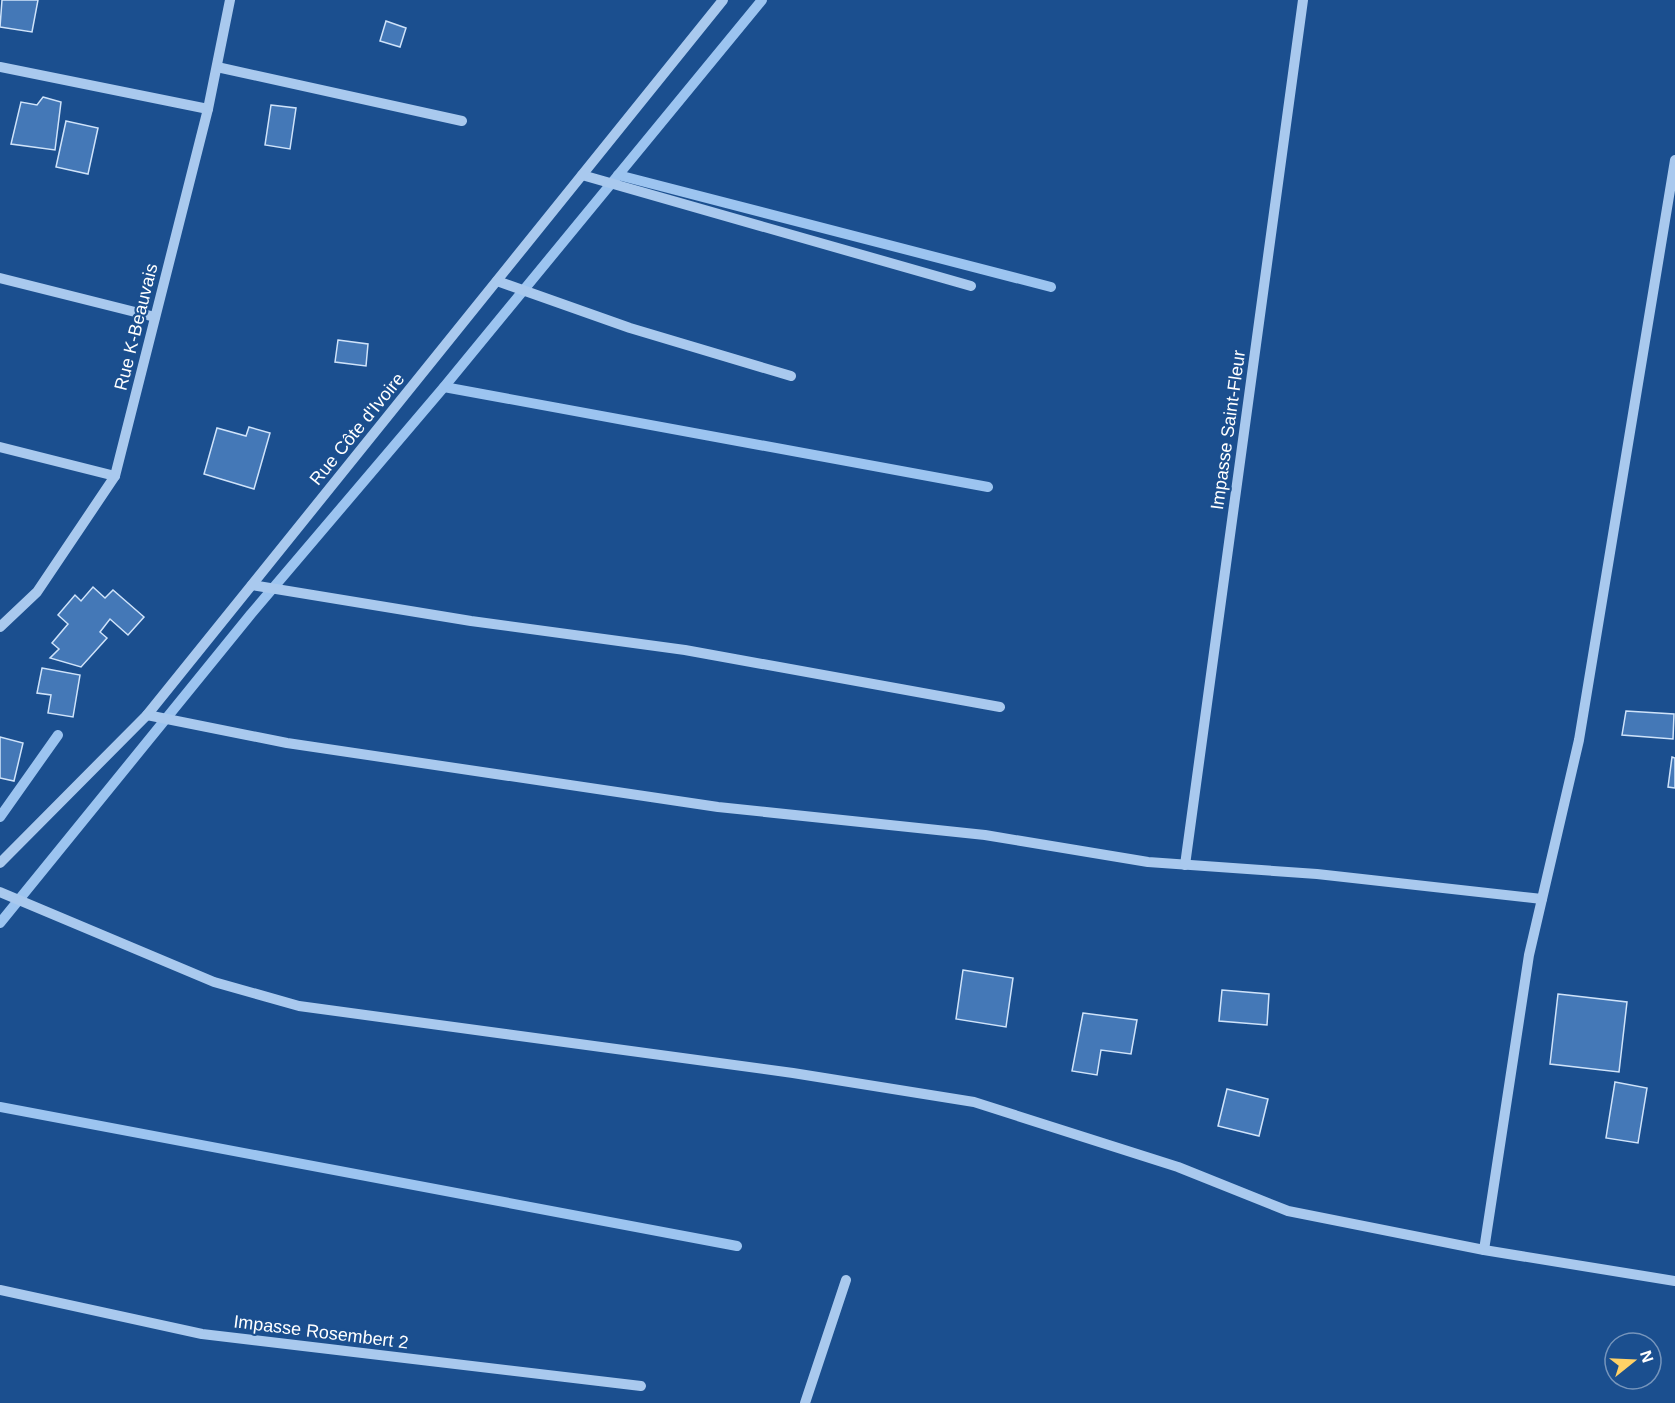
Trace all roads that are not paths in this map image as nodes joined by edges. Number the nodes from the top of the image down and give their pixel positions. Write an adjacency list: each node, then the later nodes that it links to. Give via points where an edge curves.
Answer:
1 (230, 0): 5 (street, Rue K-Beauvais)
2 (723, 0): 9 (street, Rue Côte d'Ivoire)
3 (1303, 0): 22 (street, Impasse Saint-Fleur)
4 (0, 67): 6 (street)
5 (217, 67): 6 (street, Rue K-Beauvais); 7 (street)
6 (208, 109): 13 (street, Rue K-Beauvais)
7 (462, 121)
8 (1675, 160): 24 (street, via 1579,740)
9 (582, 175): 11 (street, Rue Côte d'Ivoire); 12 (street)
10 (0, 278): 13 (street)
11 (497, 281): 14 (street, via 630,328); 17 (street, Rue Côte d'Ivoire)
12 (971, 286)
13 (155, 316): 16 (street, Rue K-Beauvais)
14 (791, 376)
15 (0, 447): 16 (street)
16 (115, 476): 18 (street, Rue K-Beauvais, via 37,592)
17 (252, 585): 19 (street, via 471,621 685,650); 20 (street, Rue Côte d'Ivoire)
18 (0, 627)
19 (1000, 707)
20 (147, 715): 21 (street, Rue Côte d'Ivoire); 22 (street, via 287,743 707,806 986,835)
21 (0, 863)
22 (1185, 865): 24 (street, via 1317,874)
23 (0, 891): 25 (street, via 214,982 299,1006 794,1073 974,1102 1178,1167 1288,1211)
24 (1542, 899): 25 (street, via 1529,955)
25 (1484, 1250): 27 (street)
26 (846, 1280): 30 (street)
27 (1675, 1281)
28 (0, 1290): 29 (street, Impasse Rosembert 2, via 202,1334)
29 (640, 1386)
30 (805, 1403)

